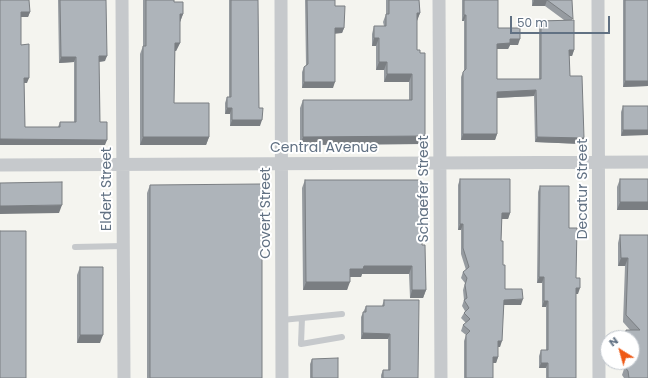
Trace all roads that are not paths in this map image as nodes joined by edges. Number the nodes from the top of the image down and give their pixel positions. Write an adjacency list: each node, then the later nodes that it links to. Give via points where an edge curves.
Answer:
1 (122, 0): 9 (street, Eldert Street)
2 (281, 0): 10 (street, Covert Street)
3 (440, 0): 7 (street, Schaefer Street)
4 (598, 0): 6 (street, Decatur Street)
5 (648, 162): 6 (street, Central Avenue)
6 (599, 163): 7 (street, Central Avenue); 20 (street, Decatur Street)
7 (440, 164): 10 (street, Central Avenue); 19 (street, Schaefer Street)
8 (0, 165): 9 (street, Central Avenue)
9 (123, 165): 10 (street, Central Avenue); 11 (street, Eldert Street)
10 (282, 165): 15 (street, Covert Street)
11 (123, 246): 12 (lane); 17 (street, Eldert Street)
12 (75, 247)
13 (342, 314): 14 (lane)
14 (302, 318): 15 (lane); 16 (lane, via 300,344)
15 (282, 320): 18 (street, Covert Street)
16 (342, 337)
17 (124, 378)
18 (282, 378)
19 (441, 378)
20 (599, 378)

